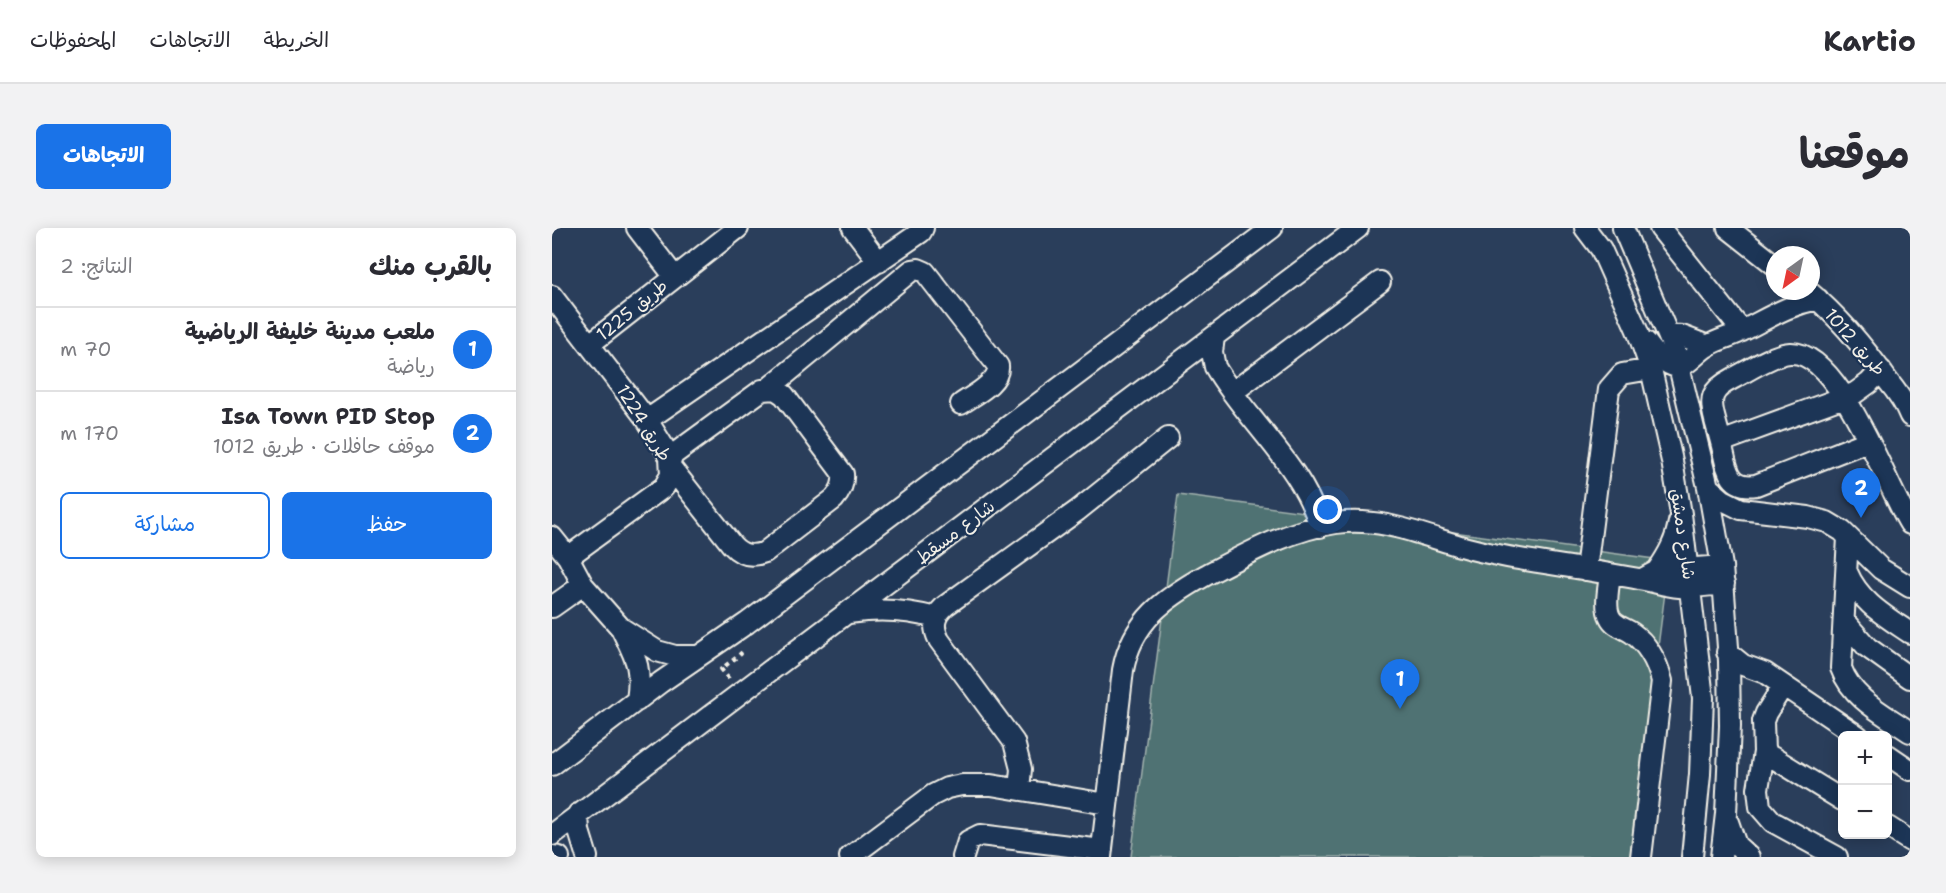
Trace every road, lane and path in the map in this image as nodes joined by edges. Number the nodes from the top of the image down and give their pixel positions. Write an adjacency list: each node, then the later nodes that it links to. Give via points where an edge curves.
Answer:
1 (637, 228): 13 (street, طريق 1225)
2 (738, 228): 13 (street, طريق 1225)
3 (853, 228): 12 (street)
4 (923, 228): 12 (street)
5 (1272, 228): 60 (street)
6 (1358, 228): 23 (street, شارع مسقط)
7 (1585, 228): 20 (street, شارع دمشق, via 1601,249)
8 (1623, 228): 22 (street, شارع دمشق)
9 (1660, 228): 21 (street)
10 (1728, 228): 11 (street)
11 (1766, 257)
12 (879, 262): 34 (street)
13 (674, 276): 24 (street, طريق 1225)
14 (1380, 282): 30 (street)
15 (552, 296): 24 (street, طريق 1224)
16 (1786, 300): 19 (street, طريق 1012)
17 (1803, 300): 19 (street, طريق 1012)
18 (1818, 300): 28 (street, طريق 1012)
19 (1781, 309): 21 (street, طريق 1012)
20 (1637, 330): 26 (street, via 1657,357); 27 (street, شارع دمشق)
21 (1742, 331): 25 (street, طريق 1012)
22 (1668, 335): 25 (street); 26 (street, شارع دمشق)
23 (1214, 337): 30 (street, via 1215,367); 55 (street, شارع مسقط)
24 (590, 344): 34 (street, طريق 1224)
25 (1708, 346): 26 (street, طريق 1012)
26 (1679, 368): 39 (street, شارع دمشق)
27 (1651, 369): 40 (street, شارع دمشق); 46 (street, via 1622,374 1607,396)
28 (1881, 370): 31 (street); 33 (street, طريق 1012)
29 (769, 388): 32 (street, via 918,269 925,272 998,366 996,378); 38 (street); 38 (street, via 784,396 843,474 842,488 834,499 765,552 738,552)
30 (1233, 392): 42 (street, via 1303,486)
31 (1845, 397): 36 (street); 37 (street); 37 (street, via 1809,357 1781,355 1722,384 1714,392 1711,403)
32 (961, 404)
33 (1909, 409)
34 (647, 420): 38 (street, طريق 1224)
35 (1168, 438): 56 (street, via 1077,511 945,606)
36 (1868, 441): 37 (street, via 1748,486 1731,476); 41 (street)
37 (1721, 442)
38 (671, 463): 45 (street, طريق 1224, via 664,487)
39 (1708, 487): 44 (street, via 1742,509 1818,519); 50 (street, شارع دمشق)
40 (1681, 514): 49 (street, via 1669,553); 51 (street, شارع دمشق)
41 (1909, 523)
42 (1320, 526): 46 (street, via 1353,522 1392,525 1488,553); 75 (street, via 1266,543 1198,579 1144,620 1126,657)
43 (552, 537): 45 (street)
44 (1848, 537): 47 (street); 53 (street, via 1881,569)
45 (568, 557): 52 (street)
46 (1586, 570): 48 (street)
47 (1847, 572): 57 (street); 59 (street, via 1866,602)
48 (1610, 574): 49 (street); 87 (street, via 1609,617 1642,641 1655,659 1662,681)
49 (1650, 575): 51 (street)
50 (1723, 575): 51 (street); 61 (street, شارع دمشق)
51 (1689, 578): 88 (street, شارع دمشق, via 1703,698)
52 (583, 585): 54 (street); 58 (street)
53 (1910, 587)
54 (552, 607)
55 (848, 613): 56 (street, via 892,610); 65 (street, شارع مسقط)
56 (936, 618): 73 (street, via 935,633 939,640 1014,741 1021,769)
57 (1844, 621): 63 (street, via 1867,647); 68 (street, via 1841,668 1848,682 1860,697)
58 (621, 628): 62 (street, via 657,651); 66 (street, via 638,663)
59 (1910, 633)
60 (727, 637): 62 (street); 65 (path, via 741,654 721,669)
61 (1727, 652): 64 (street); 77 (street, شارع دمشق, via 1730,726)
62 (699, 656): 66 (street)
63 (1910, 678)
64 (1783, 686): 67 (street); 69 (street, via 1766,713)
65 (740, 694): 76 (street, شارع مسقط)
66 (637, 701): 71 (street)
67 (1852, 731)
68 (1910, 732)
69 (1764, 752): 74 (street); 91 (street, via 1757,798 1764,814)
70 (1892, 758): 72 (street)
71 (552, 765)
72 (1910, 770)
73 (1019, 789): 75 (street); 85 (street, via 976,784 947,788)
74 (1838, 798)
75 (1107, 804): 81 (street)
76 (578, 814): 79 (street, شارع مسقط); 84 (street)
77 (1726, 814): 89 (street, شارع دمشق); 90 (street, via 1736,845)
78 (1892, 830): 80 (street)
79 (552, 835)
80 (1910, 841)
81 (1102, 853): 86 (street, via 980,835 968,841)
82 (552, 856): 83 (street)
83 (559, 857)
84 (587, 857)
85 (850, 857)
86 (963, 857)
87 (1641, 857)
88 (1692, 857)
89 (1721, 857)
90 (1749, 857)
91 (1837, 857)

